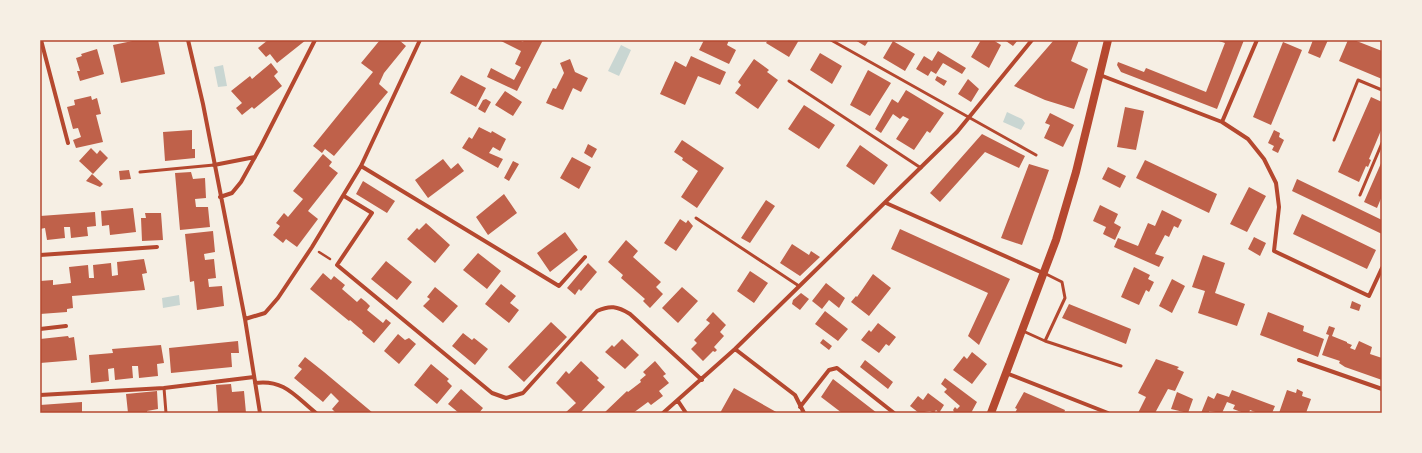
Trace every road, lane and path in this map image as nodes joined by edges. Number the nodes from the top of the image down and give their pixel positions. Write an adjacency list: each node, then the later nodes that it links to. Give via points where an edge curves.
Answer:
1 (41, 40): 15 (street)
2 (188, 40): 19 (street)
3 (315, 40): 18 (street)
4 (420, 40): 20 (street)
5 (831, 40): 12 (lane)
6 (1032, 40): 12 (street)
7 (1108, 40): 9 (main road)
8 (1257, 40): 13 (street)
9 (1100, 75): 13 (street); 34 (main road, via 1076,172)
10 (789, 81): 21 (lane)
11 (1382, 90): 14 (lane, via 1358,80)
12 (969, 118): 17 (lane); 21 (street)
13 (1222, 122): 33 (street, via 1248,140 1264,159 1276,183 1279,207 1274,251 1369,296)
14 (1334, 140)
15 (68, 143)
16 (1382, 143): 23 (lane)
17 (1036, 155)
18 (255, 157): 19 (street); 25 (street, via 232,193)
19 (214, 165): 22 (lane); 25 (street)
20 (361, 166): 24 (street); 31 (street, via 559,286)
21 (921, 168): 26 (street)
22 (140, 172)
23 (1360, 195)
24 (344, 196): 29 (street); 32 (street, via 372,213)
25 (220, 197): 36 (street)
26 (886, 203): 34 (street); 35 (street)
27 (696, 218): 35 (lane)
28 (157, 247): 30 (street)
29 (312, 247): 32 (path); 36 (street, via 265,313)
30 (40, 255)
31 (585, 257)
32 (337, 265): 46 (street, via 492,393 506,398 523,393 598,312 608,306 620,308 630,314)
33 (1382, 268)
34 (1044, 273): 39 (main road); 40 (lane, via 1062,282 1065,298)
35 (799, 286): 41 (street)
36 (245, 319): 45 (street)
37 (66, 326): 38 (street)
38 (40, 329)
39 (1021, 330): 40 (lane); 44 (main road)
40 (1045, 341): 43 (lane)
41 (735, 349): 46 (street); 52 (street, via 795,395)
42 (1299, 360): 49 (street)
43 (1121, 366)
44 (1006, 373): 60 (main road); 61 (street)
45 (254, 377): 47 (street); 48 (street)
46 (702, 380): 51 (street)
47 (255, 383): 54 (street); 55 (street, via 269,381 284,387)
48 (164, 388): 50 (street); 53 (lane)
49 (1382, 389)
50 (40, 395)
51 (678, 400): 56 (street); 57 (street)
52 (800, 407): 58 (street); 59 (street, via 829,370 838,368)
53 (166, 413)
54 (260, 413)
55 (316, 413)
56 (663, 413)
57 (686, 413)
58 (804, 413)
59 (894, 413)
60 (991, 413)
61 (1108, 413)

